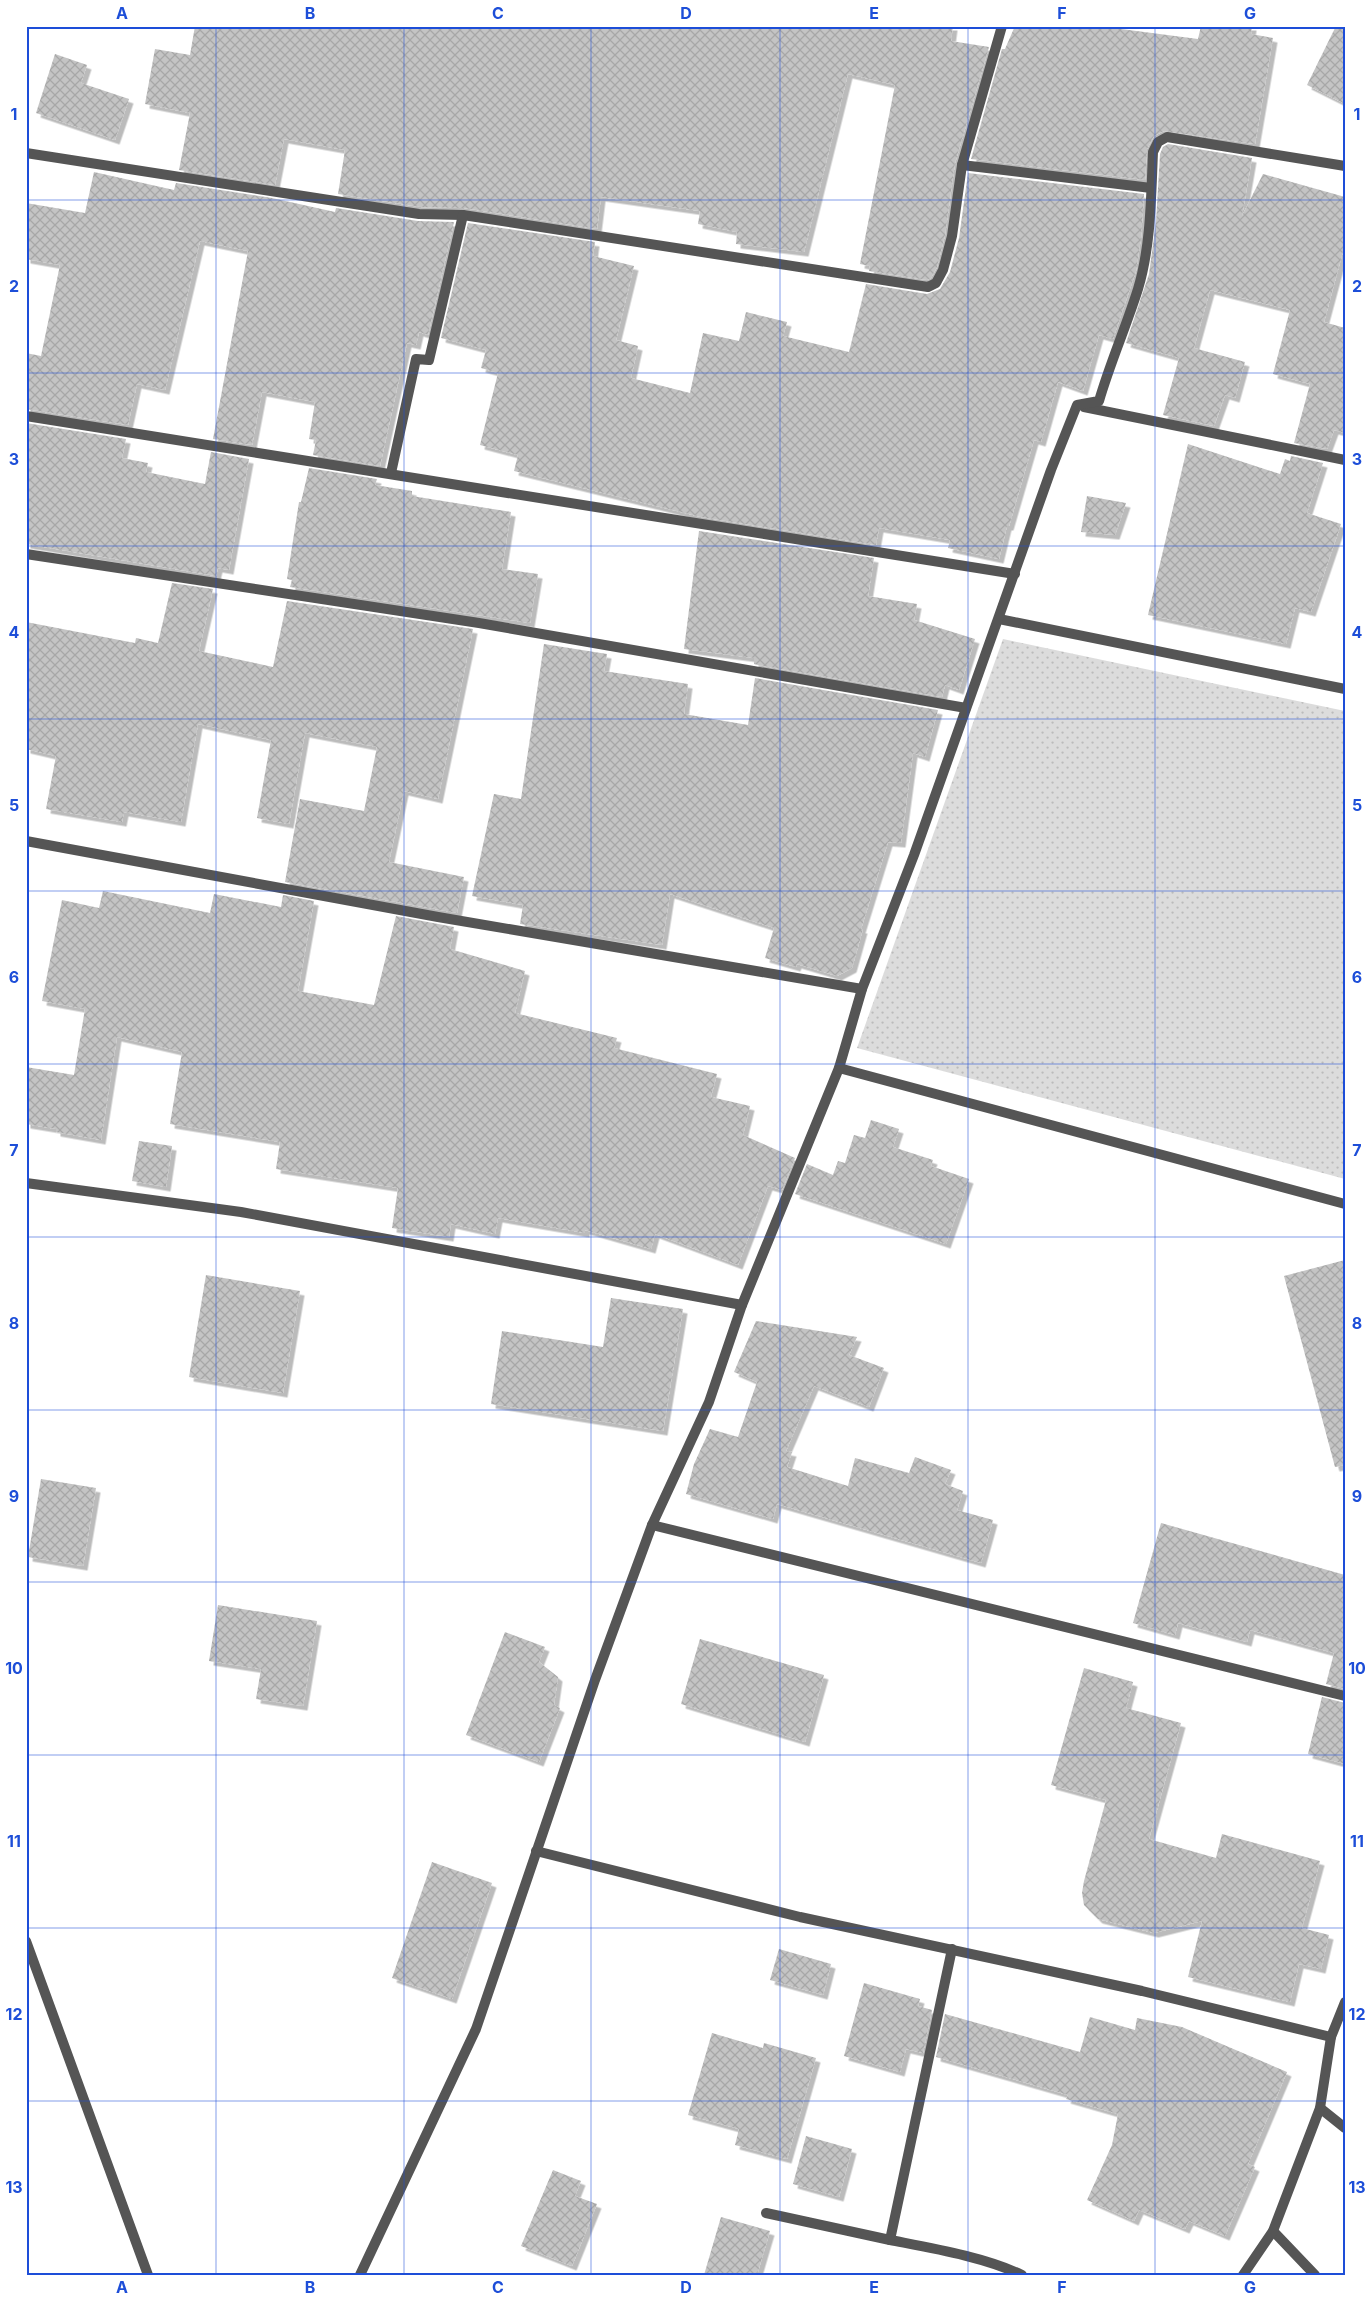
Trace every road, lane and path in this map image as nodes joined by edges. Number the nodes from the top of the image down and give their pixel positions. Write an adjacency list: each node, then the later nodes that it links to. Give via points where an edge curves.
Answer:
1 (1002, 26): 3 (street)
2 (26, 152): 6 (street, via 419,214)
3 (962, 165): 5 (street); 6 (street, via 952,236 943,270 936,283 928,287)
4 (1345, 166): 5 (street, via 1167,137 1158,142 1153,152)
5 (1151, 188): 7 (street, via 1138,288 1099,401)
6 (463, 215): 10 (street, via 429,360 416,359)
7 (1077, 405): 9 (street); 12 (street)
8 (26, 416): 10 (street)
9 (1345, 460)
10 (391, 473): 12 (street)
11 (26, 554): 15 (street, via 479,623)
12 (1015, 574): 13 (street)
13 (999, 619): 14 (street); 15 (street)
14 (1345, 689)
15 (966, 708): 17 (street)
16 (26, 842): 17 (street, via 438,917)
17 (862, 989): 18 (street)
18 (839, 1068): 20 (street); 21 (street)
19 (26, 1183): 21 (street, via 242,1212)
20 (1345, 1204)
21 (742, 1305): 22 (street, via 709,1402)
22 (652, 1525): 23 (street); 24 (street)
23 (1345, 1696)
24 (536, 1851): 26 (street, via 800,1917); 35 (street, via 476,2029)
25 (26, 1941): 34 (street)
26 (952, 1949): 28 (street, via 1142,1990); 33 (street)
27 (1345, 2002): 28 (street)
28 (1331, 2037): 29 (street)
29 (1320, 2108): 30 (street); 32 (street)
30 (1345, 2128)
31 (766, 2213): 33 (street)
32 (1273, 2231): 37 (street); 38 (street)
33 (890, 2240): 36 (street, via 932,2248)
34 (148, 2275)
35 (360, 2275)
36 (1022, 2275)
37 (1243, 2275)
38 (1315, 2275)

